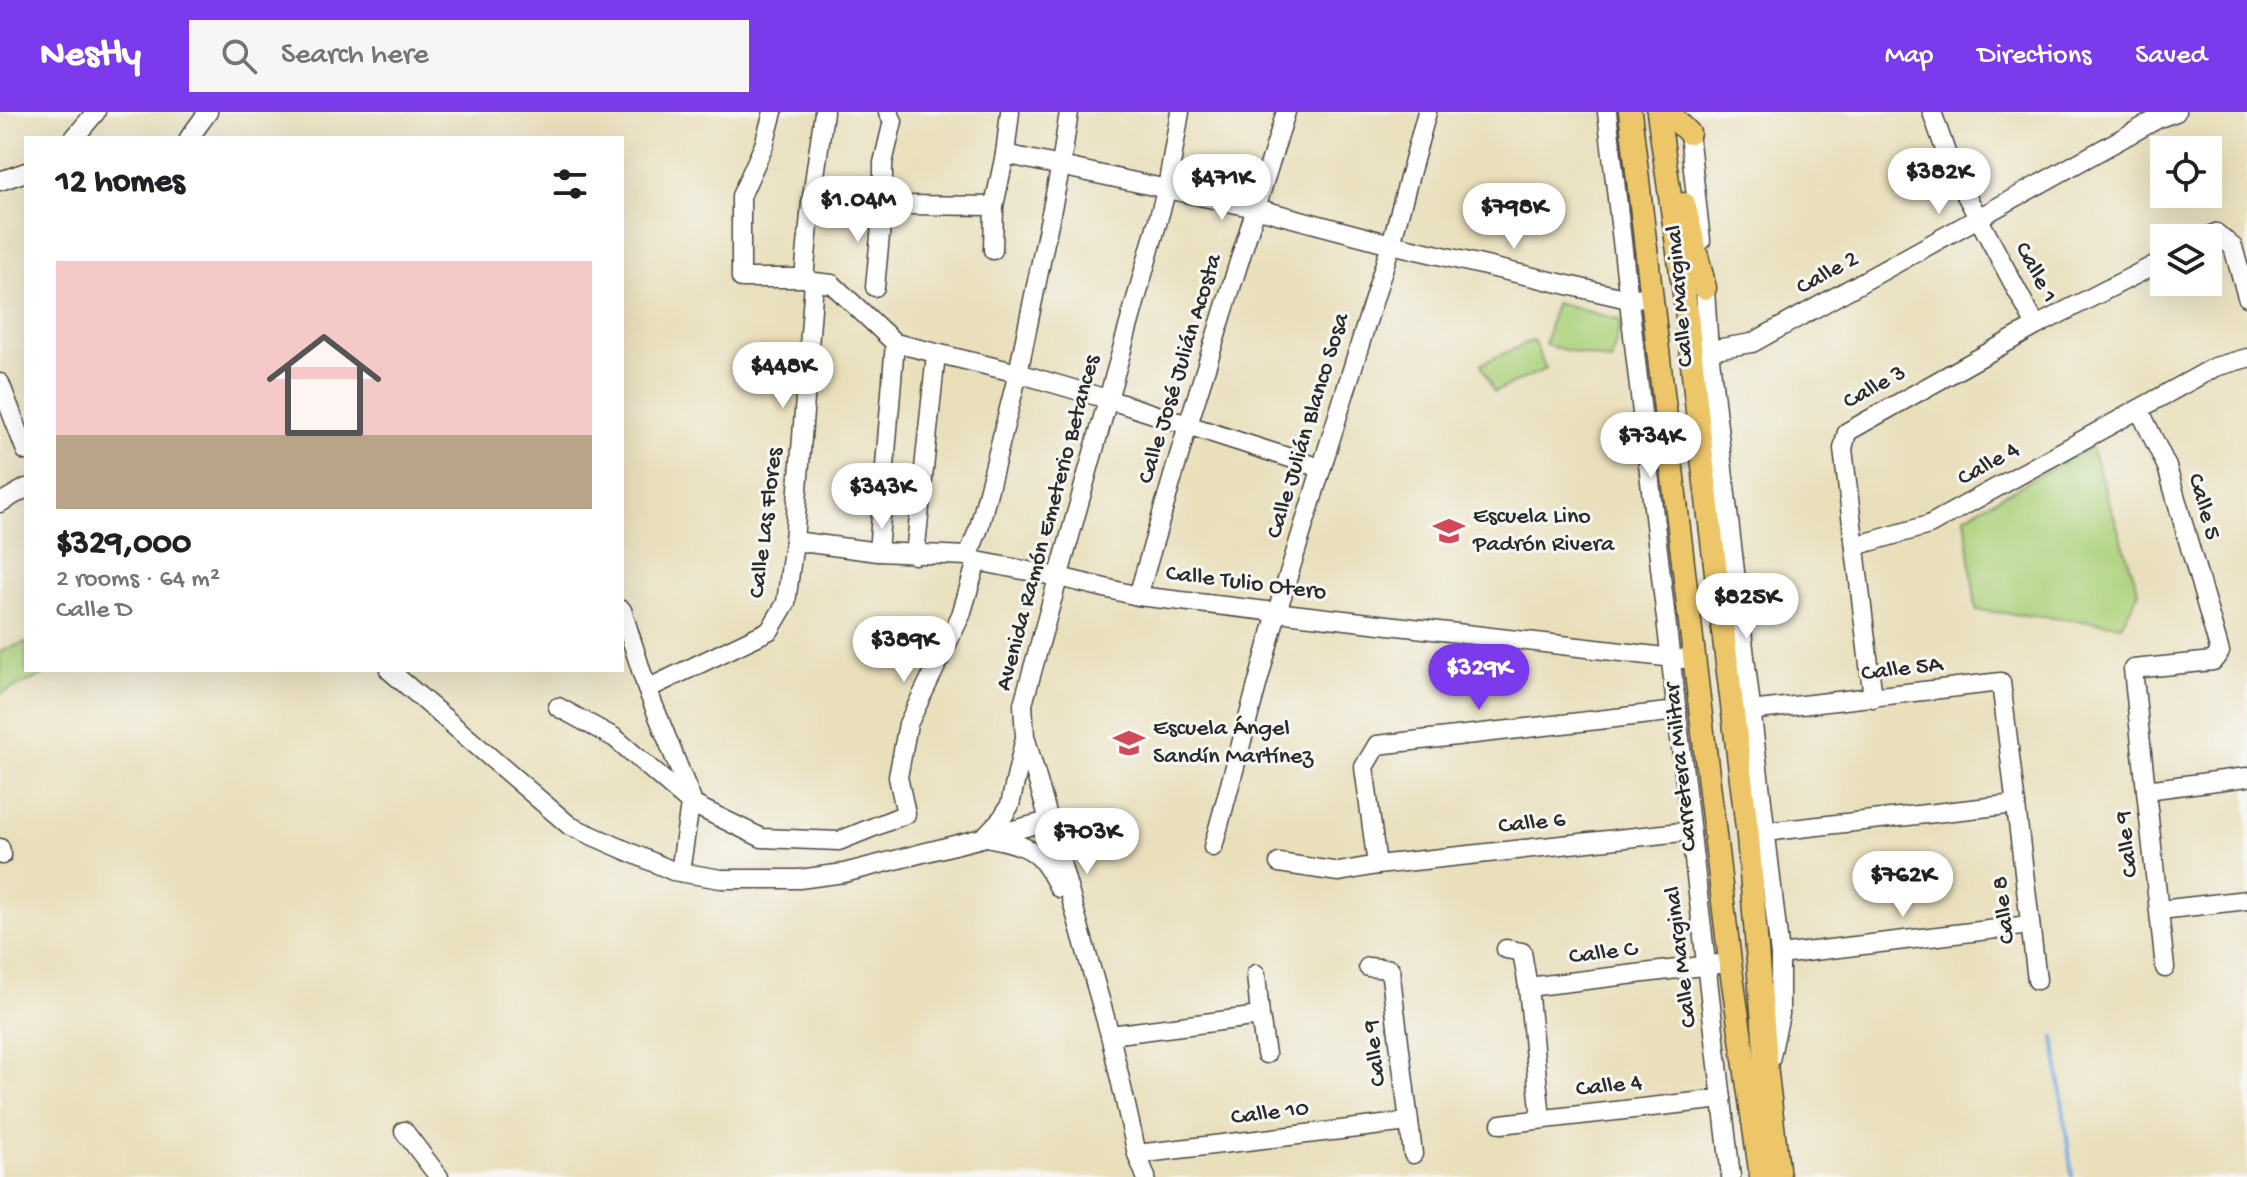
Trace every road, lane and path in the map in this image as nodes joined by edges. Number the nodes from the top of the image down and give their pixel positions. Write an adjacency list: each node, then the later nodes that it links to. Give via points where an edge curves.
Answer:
1 (96, 112): 19 (street)
2 (208, 112): 20 (street)
3 (773, 112): 36 (street, via 741,196 741,278)
4 (824, 112): 27 (street, Calle Las Flores)
5 (888, 112): 28 (street, via 893,121 883,163)
6 (1010, 112): 21 (street)
7 (1069, 112): 23 (street)
8 (1180, 112): 26 (street, Avenida Ramón Emeterio Betances)
9 (1286, 112): 30 (street, Calle José Julián Acosta)
10 (1427, 112): 33 (street, Calle Julián Blanco Sosa)
11 (1607, 112): 41 (street, Calle Marginal)
12 (1630, 112): 39 (main road, Carretera Militar)
13 (1658, 112): 22 (main road)
14 (1672, 112): 18 (main road)
15 (1932, 112): 31 (street, Calle 1, via 1951,167)
16 (2176, 112): 17 (street, Calle 2)
17 (2146, 120): 31 (street, Calle 2)
18 (1689, 133): 38 (street, Calle Marginal)
19 (76, 136)
20 (190, 136)
21 (1005, 154): 23 (street); 29 (street)
22 (1665, 161): 38 (main road, via 1678,175); 53 (main road)
23 (1061, 165): 26 (street); 47 (street)
24 (24, 173): 25 (street)
25 (0, 181)
26 (1167, 188): 30 (street); 49 (street, Avenida Ramón Emeterio Betances)
27 (811, 204): 28 (street); 36 (street, Calle Las Flores)
28 (883, 205): 29 (street); 37 (street)
29 (994, 206): 34 (street)
30 (1255, 208): 33 (street); 51 (street, Calle José Julián Acosta)
31 (1979, 218): 42 (street, Calle 1); 44 (street, Calle 2, via 1752,343)
32 (2222, 238): 40 (street, via 2233,247)
33 (1391, 244): 41 (street); 54 (street, Calle Julián Blanco Sosa)
34 (993, 250)
35 (2150, 267): 42 (street, Calle 3)
36 (809, 280): 43 (street, via 832,284); 57 (street, Calle Las Flores)
37 (875, 287)
38 (1705, 288): 44 (street, Calle Marginal)
39 (1652, 296): 41 (street); 67 (main road, Carretera Militar)
40 (2247, 297)
41 (1628, 299): 66 (street, Calle Marginal)
42 (2036, 326): 58 (street, Calle 3, via 1847,432 1843,449)
43 (895, 343): 45 (street); 59 (street)
44 (1709, 350): 73 (street, Calle Marginal)
45 (936, 354): 47 (street); 60 (street)
46 (2247, 358): 50 (street, Calle 4, via 2215,367)
47 (1018, 373): 49 (street); 61 (street)
48 (0, 383): 52 (street)
49 (1107, 399): 51 (street); 62 (street, Avenida Ramón Emeterio Betances)
50 (2139, 409): 58 (street, Calle 4, via 1929,525); 75 (street, Calle 5, via 2167,467 2220,652 2213,661 2133,669)
51 (1188, 425): 54 (street); 63 (street, Calle José Julián Acosta)
52 (24, 446)
53 (1702, 458): 67 (main road, via 1692,480 1711,632); 83 (main road)
54 (1321, 468): 64 (street, Calle Julián Blanco Sosa)
55 (24, 489): 56 (street)
56 (0, 503)
57 (794, 541): 59 (street, Calle Tulio Otero); 69 (street, Calle Las Flores, via 786,603 770,630)
58 (1855, 546): 70 (street, Calle 3)
59 (878, 552): 60 (street, Calle Tulio Otero)
60 (915, 555): 61 (street, Calle Tulio Otero)
61 (972, 559): 62 (street, Calle Tulio Otero); 79 (street, via 961,615 908,724 898,777 906,814 839,841 762,838)
62 (1059, 577): 63 (street, Calle Tulio Otero); 74 (street, Avenida Ramón Emeterio Betances, via 1023,704)
63 (1138, 596): 64 (street, Calle Tulio Otero)
64 (1277, 612): 66 (street, Calle Tulio Otero); 85 (street, Calle Julián Blanco Sosa)
65 (624, 616): 69 (street)
66 (1671, 658): 67 (street, Calle Tulio Otero); 72 (street, Calle Marginal)
67 (1696, 659): 83 (main road, via 1715,680 1731,810); 95 (main road, Carretera Militar)
68 (391, 672): 88 (street, via 570,826)
69 (647, 689): 79 (street)
70 (1873, 698): 73 (street, Calle 5A); 76 (street, Calle 5A, via 2001,682)
71 (558, 707): 79 (street, via 615,738)
72 (1677, 711): 82 (street, Calle Marginal); 87 (street, via 1377,745 1364,767)
73 (1750, 711): 83 (street, Calle Marginal)
74 (1025, 736): 81 (street, Avenida Ramón Emeterio Betances); 84 (street, via 1010,805)
75 (2140, 736): 78 (street, Calle 9)
76 (2008, 740): 80 (street, Calle 8)
77 (2247, 777): 78 (street)
78 (2146, 790): 90 (street, Calle 9)
79 (690, 803): 88 (street)
80 (2016, 804): 83 (street); 91 (street, Calle 8)
81 (1049, 821): 84 (street); 92 (street, Avenida Ramón Emeterio Betances)
82 (1691, 831): 87 (street, Calle 6); 96 (street, Calle Marginal)
83 (1757, 835): 94 (street, Calle Marginal); 105 (main road)
84 (985, 836): 88 (street, via 844,873 799,879 721,879); 92 (street, via 1033,850 1050,868)
85 (1213, 847)
86 (1279, 863): 87 (street, Calle 6, via 1339,872)
87 (1377, 865)
88 (680, 872)
89 (2247, 900): 90 (street)
90 (2160, 910): 98 (street, Calle 9)
91 (2030, 925): 94 (street); 100 (street, Calle 8)
92 (1082, 935): 103 (street, Avenida Ramón Emeterio Betances)
93 (1506, 949): 101 (street, via 1522,952)
94 (1780, 955): 105 (street, Calle Marginal, via 1780,1014)
95 (1730, 962): 96 (street, Calle C); 116 (main road, Carretera Militar)
96 (1707, 966): 101 (street, Calle C); 106 (street, Calle Marginal)
97 (1368, 967): 108 (street, Calle 9, via 1390,969)
98 (2165, 968)
99 (1256, 974): 102 (street)
100 (2037, 980)
101 (1528, 987): 107 (street)
102 (1260, 1016): 103 (street); 104 (street)
103 (1110, 1035): 111 (street, Avenida Ramón Emeterio Betances)
104 (1266, 1054)
105 (1767, 1074): 117 (main road)
106 (1722, 1099): 107 (street, Calle 4); 115 (street, Calle Marginal)
107 (1541, 1119): 109 (street, Calle 4)
108 (1408, 1122): 111 (street, Calle 10); 112 (street, Calle 9)
109 (1501, 1124)
110 (404, 1131): 113 (street)
111 (1137, 1154): 114 (street, Avenida Ramón Emeterio Betances)
112 (1413, 1154)
113 (439, 1177)
114 (1146, 1177)
115 (1731, 1177)
116 (1761, 1177)
117 (1779, 1177)

